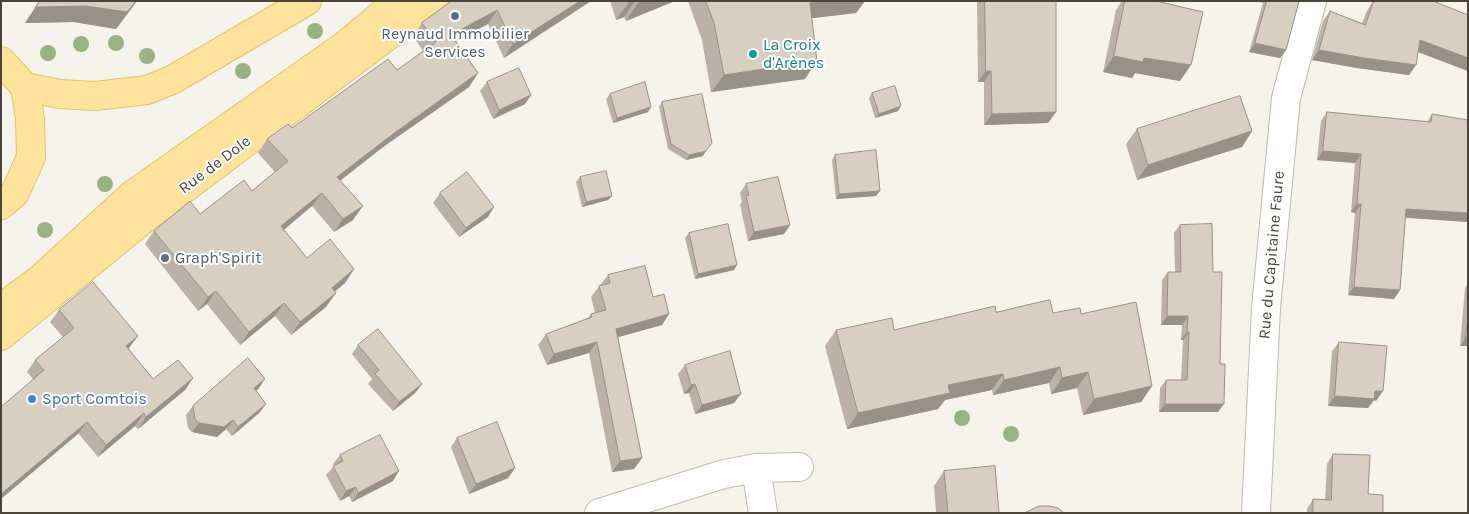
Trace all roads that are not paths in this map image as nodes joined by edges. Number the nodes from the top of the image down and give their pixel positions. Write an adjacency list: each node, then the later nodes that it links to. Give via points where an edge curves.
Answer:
1 (307, 1): 6 (main road, via 172,80 147,90 95,96)
2 (398, 1): 8 (main road, Rue de Dole, via 344,46 132,195 40,280)
3 (434, 1): 9 (main road, Rue de Dole, via 149,215)
4 (1312, 1): 14 (street, Rue du Capitaine Faure, via 1286,98 1266,308)
5 (1, 61): 6 (main road)
6 (25, 87): 7 (main road, via 31,157 15,193)
7 (1, 205)
8 (1, 308)
9 (1, 336)
10 (799, 467): 11 (street)
11 (756, 468): 12 (street, via 724,474); 13 (street)
12 (599, 513)
13 (763, 513)
14 (1256, 513)

